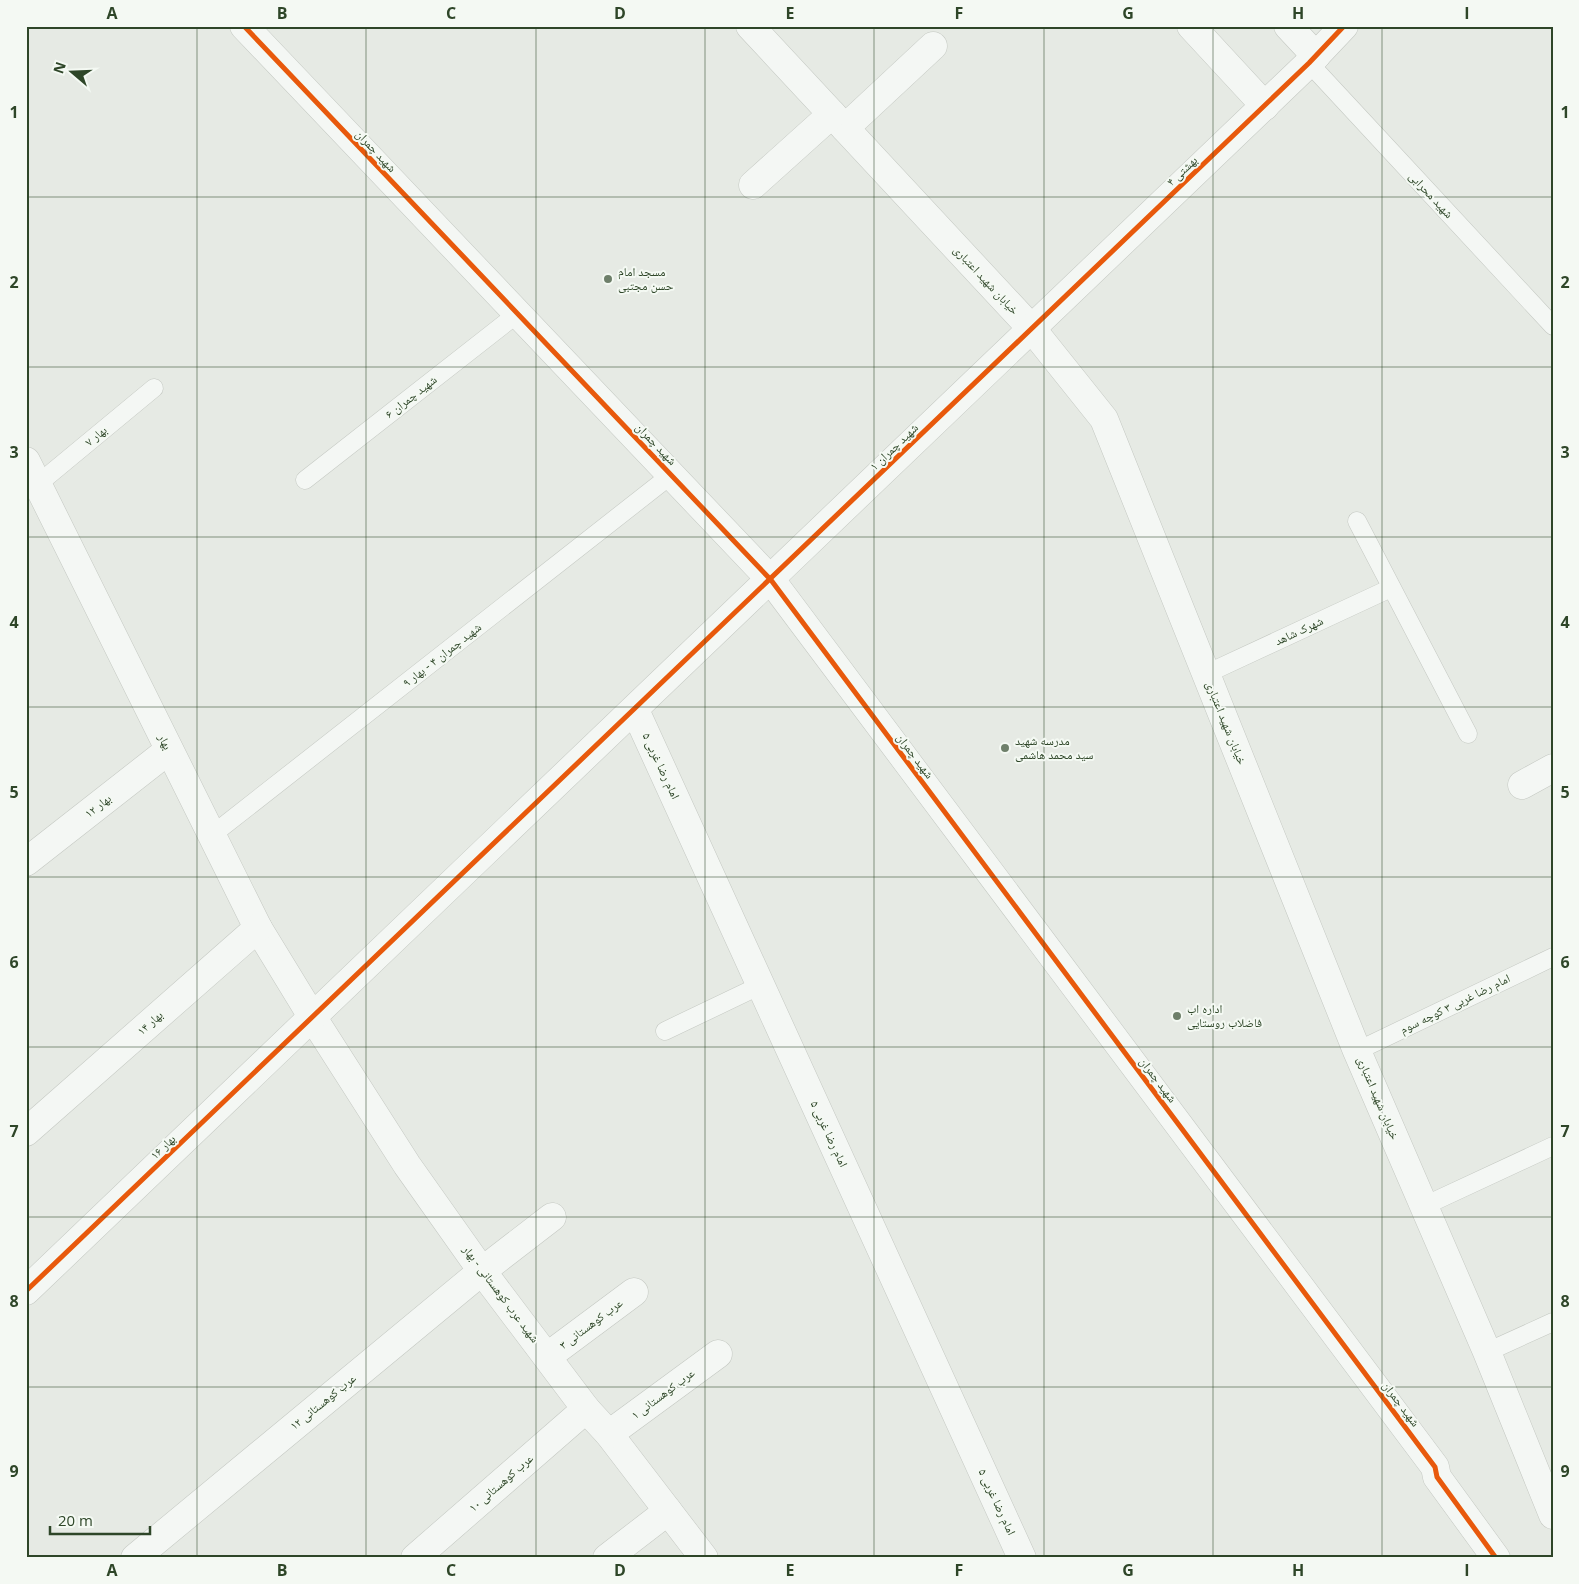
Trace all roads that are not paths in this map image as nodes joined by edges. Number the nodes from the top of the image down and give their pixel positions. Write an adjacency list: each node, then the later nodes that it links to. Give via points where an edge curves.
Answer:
1 (244, 26): 11 (street, شهید چمران)
2 (750, 26): 9 (street, خیابان شهید اعتباری)
3 (1191, 26): 8 (street)
4 (1288, 26): 7 (street)
5 (1344, 26): 7 (street, بهشتی ۴)
6 (933, 46): 9 (street)
7 (1313, 60): 8 (street, بهشتی ۴); 12 (lane, شهید محرابی)
8 (1265, 106): 13 (street, بهشتی ۴)
9 (838, 121): 10 (street); 13 (street, خیابان شهید اعتباری)
10 (753, 186)
11 (518, 314): 15 (street, شهید چمران); 17 (lane, شهید چمران ۶)
12 (1553, 326)
13 (1032, 329): 19 (street, شهید چمران ۱); 21 (street, خیابان شهید اعتباری, via 1104,418)
14 (154, 388): 16 (lane, بهار ۷)
15 (671, 475): 19 (street, شهید چمران); 27 (lane, شهید چمران ۴ - بهار ۹)
16 (30, 480): 24 (street, بهار)
17 (305, 480)
18 (1357, 521): 20 (lane)
19 (771, 580): 22 (street, شهید چمران ۱); 48 (street, شهید چمران)
20 (1391, 588): 21 (lane, شهرک شاهد); 23 (lane)
21 (1206, 674): 34 (street, خیابان شهید اعتباری)
22 (635, 710): 31 (street, امام رضا غربی ۵); 32 (street, بهار ۱۶)
23 (1468, 734)
24 (169, 750): 27 (street, بهار); 28 (street, بهار ۱۲)
25 (1553, 768): 26 (street)
26 (1522, 785)
27 (212, 835): 29 (street, بهار)
28 (26, 862)
29 (258, 928): 32 (street, بهار); 35 (street, بهار ۱۴)
30 (1553, 957): 34 (lane, امام رضا غربی ۳ کوچه سوم)
31 (761, 986): 33 (lane); 55 (street, امام رضا غربی ۵)
32 (313, 1018): 39 (street, شهید عرب کوهستانی - بهار, via 407,1165); 40 (street, بهار ۱۶)
33 (665, 1031)
34 (1357, 1051): 37 (street, خیابان شهید اعتباری)
35 (34, 1125)
36 (1553, 1146): 37 (lane)
37 (1424, 1206): 43 (street, خیابان شهید اعتباری)
38 (552, 1217): 39 (street, عرب کوهستانی ۱۲)
39 (482, 1271): 45 (street, شهید عرب کوهستانی - بهار); 51 (street, عرب کوهستانی ۱۲)
40 (26, 1291)
41 (634, 1292): 45 (street, عرب کوهستانی ۳)
42 (1553, 1322): 43 (lane)
43 (1487, 1352): 50 (street, خیابان شهید اعتباری)
44 (718, 1354): 47 (street, ۱ عرب کوهستانی)
45 (548, 1356): 46 (street, شهید عرب کوهستانی - بهار)
46 (586, 1409): 47 (street, شهید عرب کوهستانی - بهار); 52 (street, عرب کوهستانی ۱۰)
47 (610, 1434): 49 (street, شهید عرب کوهستانی - بهار)
48 (1435, 1466): 56 (street, شهید چمران, via 1437,1477); 57 (street, شهید چمران, via 1445,1471)
49 (668, 1511): 53 (street); 54 (street, شهید عرب کوهستانی - بهار)
50 (1553, 1514)
51 (135, 1558)
52 (415, 1558)
53 (607, 1558)
54 (704, 1558)
55 (1022, 1558)
56 (1496, 1558)
57 (1513, 1558)

